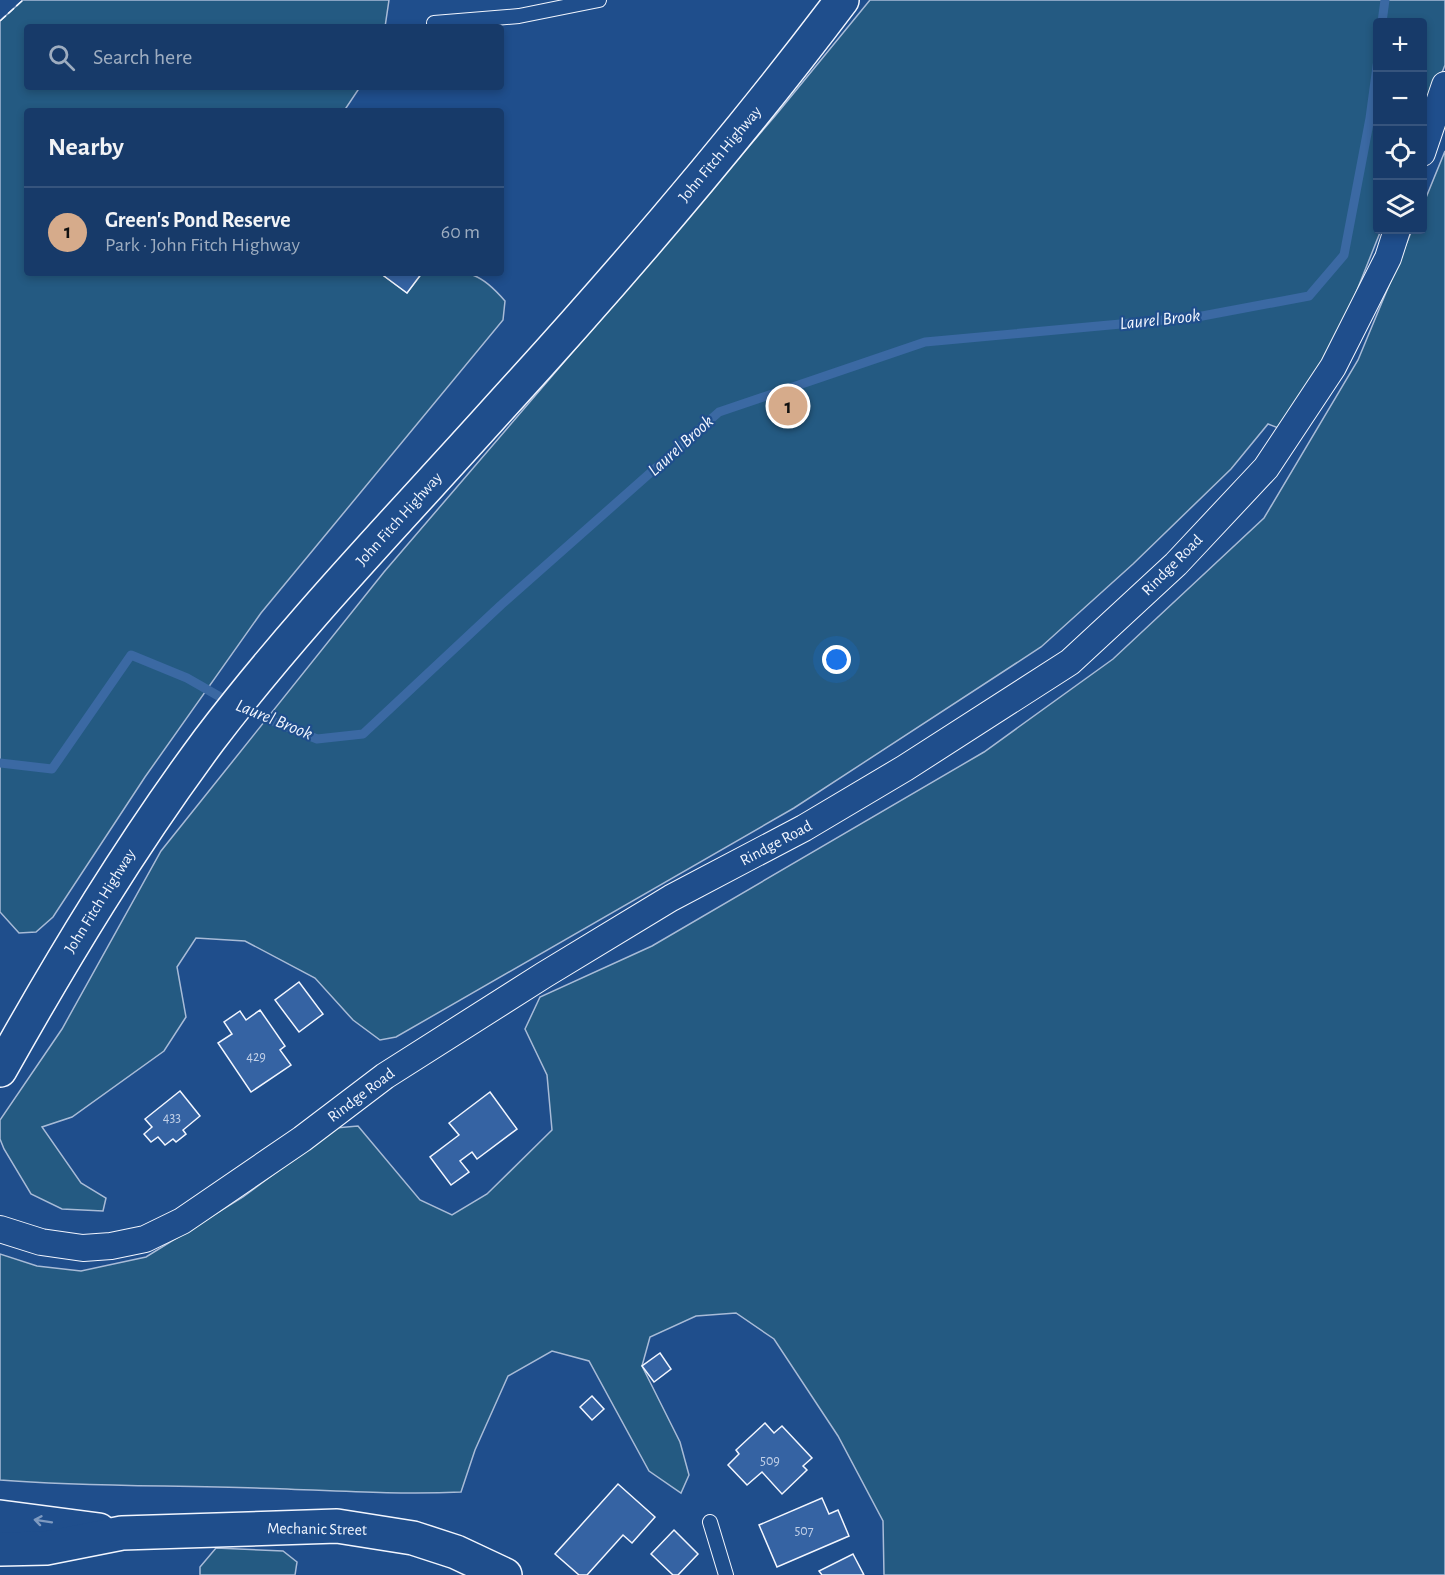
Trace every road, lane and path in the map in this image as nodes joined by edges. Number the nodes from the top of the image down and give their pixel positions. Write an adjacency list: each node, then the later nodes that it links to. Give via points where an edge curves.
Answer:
1 (599, 0): 3 (lane, via 519,16)
2 (842, 0): 7 (main road, John Fitch Highway, via 779,83 631,258 372,546 223,723 97,902)
3 (434, 23)
4 (1445, 85): 5 (street)
5 (1427, 138)
6 (1396, 234): 8 (street, Rindge Road, via 1388,258 1333,367 1266,468 1176,564 1070,662 875,786 671,898 534,981 385,1077 302,1140 182,1221 145,1239 83,1248 41,1242)
7 (0, 1070)
8 (0, 1229)
9 (0, 1517): 11 (main road, Mechanic Street, one-way to 9)
10 (710, 1522): 14 (lane)
11 (122, 1533): 12 (main road, Mechanic Street, via 46,1548); 13 (main road, Mechanic Street, via 347,1527 412,1538 456,1552)
12 (0, 1549)
13 (505, 1575)
14 (726, 1575)

